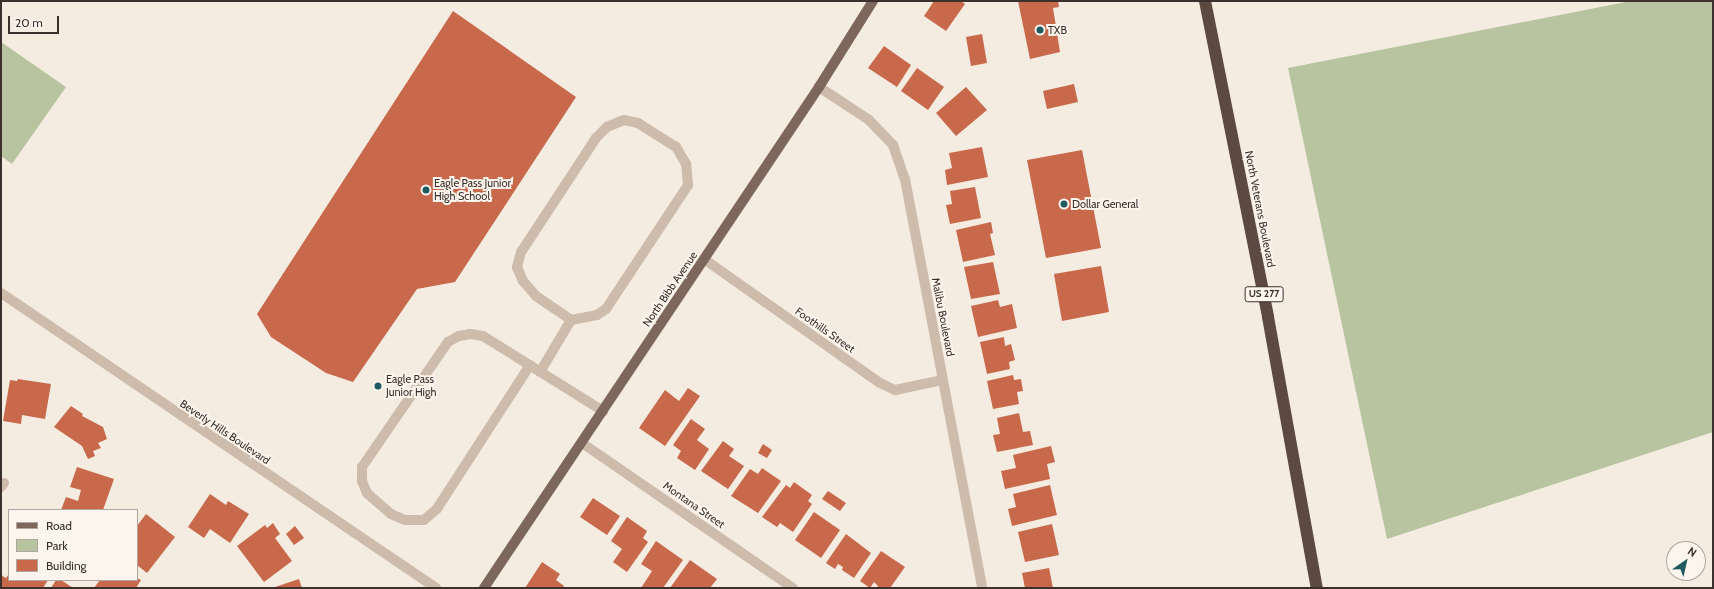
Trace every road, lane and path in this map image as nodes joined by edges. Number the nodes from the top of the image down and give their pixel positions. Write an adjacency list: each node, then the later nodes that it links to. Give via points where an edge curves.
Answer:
1 (873, 1): 3 (main road, North Bibb Avenue)
2 (1205, 1): 16 (highway, North Veterans Boulevard / US 277, via 1268,317)
3 (819, 87): 4 (main road, North Bibb Avenue); 9 (street, Malibu Boulevard, via 868,120 893,145 905,180)
4 (704, 259): 9 (street, Foothills Street, via 880,384 894,390); 10 (main road, North Bibb Avenue)
5 (1, 294): 12 (street, Beverly Hills Boulevard)
6 (571, 320): 6 (street, via 597,315 606,309 688,185 686,164 679,150 638,123 624,120 607,127 596,138 521,252 517,267 523,281 536,296); 8 (street)
7 (530, 366): 7 (street, via 483,336 470,334 448,342 362,467 362,481 367,493 391,514 405,520 424,520 437,508); 8 (street)
8 (540, 372): 10 (street)
9 (942, 380): 15 (street, Malibu Boulevard)
10 (603, 411): 11 (main road, North Bibb Avenue)
11 (582, 443): 13 (main road, North Bibb Avenue); 14 (street, Montana Street)
12 (436, 588)
13 (484, 588)
14 (793, 588)
15 (982, 588)
16 (1317, 588)

